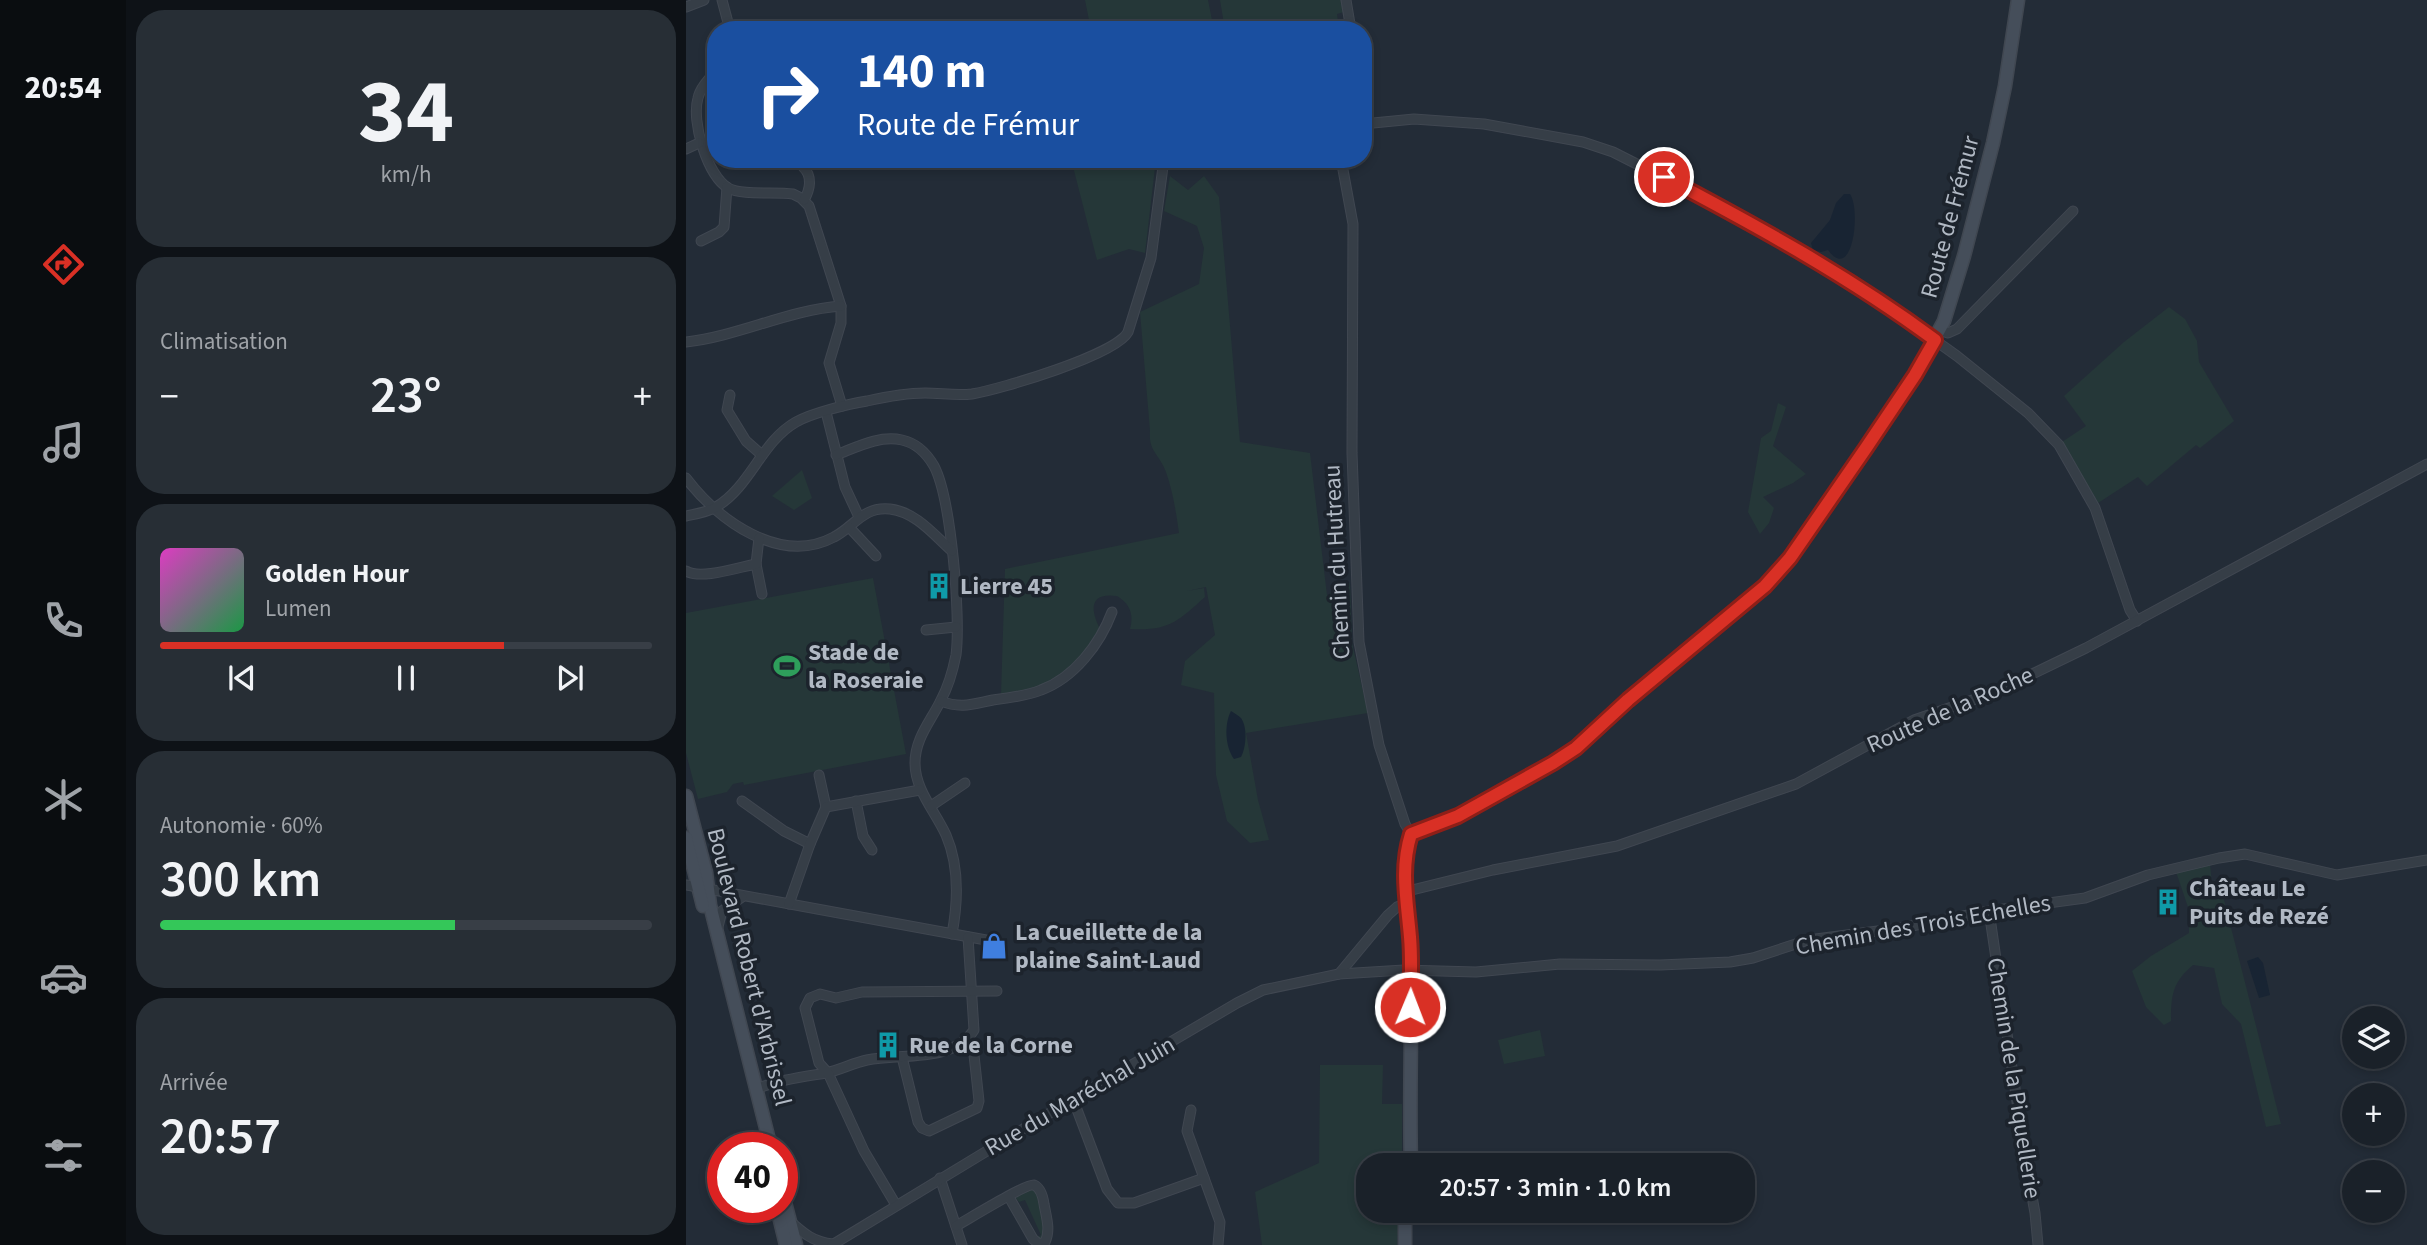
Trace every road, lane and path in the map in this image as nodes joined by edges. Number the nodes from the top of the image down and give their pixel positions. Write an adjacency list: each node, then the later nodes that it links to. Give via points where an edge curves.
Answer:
1 (704, 0): 5 (street)
2 (722, 0): 6 (street)
3 (1346, 0): 7 (street)
4 (2018, 0): 22 (street, Route de Frémur, via 1993,143)
5 (686, 7)
6 (728, 21)
7 (1350, 21)
8 (707, 86): 10 (street, via 696,106)
9 (1372, 123): 22 (street, via 1414,119 1484,124 1613,152 1768,232)
10 (699, 143): 11 (street); 12 (street)
11 (686, 149)
12 (707, 157)
13 (713, 168): 17 (street)
14 (804, 168): 18 (street, via 810,178)
15 (1163, 168): 25 (street, via 1151,258 1125,338 1066,366 982,392 924,393)
16 (1343, 168): 54 (street, Chemin du Hutreau, via 1353,224 1352,453 1359,642 1379,745)
17 (727, 187): 18 (street, via 788,193); 20 (street, via 724,227)
18 (804, 200): 21 (street)
19 (2073, 211): 22 (street, via 1957,330)
20 (701, 240)
21 (841, 306): 23 (street, via 786,315); 25 (street, via 830,363)
22 (1938, 335): 42 (street, via 2059,444 2095,508); 54 (street, Route de Frémur, via 1866,448 1790,558 1765,586 1576,748 1458,816)
23 (686, 342)
24 (730, 394): 27 (street, via 727,410 746,441)
25 (842, 406): 26 (street)
26 (826, 412): 27 (street, via 796,422); 28 (street)
27 (762, 455): 31 (street, via 744,482)
28 (836, 455): 33 (street); 36 (street, via 872,441 901,440 919,449 941,484)
29 (2427, 464): 42 (street, Route de la Roche)
30 (686, 478): 31 (street)
31 (714, 508): 32 (street); 35 (street)
32 (686, 516)
33 (859, 517): 34 (street); 36 (street, via 888,509 899,511 928,527)
34 (849, 527): 35 (street, via 818,544 804,546); 37 (street)
35 (759, 538): 38 (street)
36 (952, 551): 43 (street)
37 (876, 556)
38 (756, 564): 39 (street, via 704,574); 40 (street)
39 (686, 571)
40 (762, 594)
41 (1112, 612): 45 (street, via 1083,659 1053,685 955,707)
42 (2137, 621): 62 (street, Route de la Roche, via 1993,693 1913,720 1796,784 1617,846 1493,870)
43 (957, 627): 44 (street); 45 (street, via 956,655)
44 (926, 630)
45 (941, 701): 48 (street, via 916,748)
46 (819, 775): 53 (street)
47 (965, 783): 52 (street)
48 (920, 790): 51 (street); 52 (street)
49 (686, 796): 60 (street, Boulevard Robert d'Arbrissel)
50 (742, 801): 56 (street)
51 (856, 801): 53 (street); 57 (street, via 863,836)
52 (931, 806): 66 (street, via 953,855 957,909)
53 (826, 807): 56 (street)
54 (1411, 834): 62 (street)
55 (686, 838): 58 (street, Boulevard Robert d'Arbrissel)
56 (810, 844): 63 (street)
57 (872, 850)
58 (688, 860): 60 (street, Boulevard Robert d'Arbrissel)
59 (2427, 860): 64 (street, Chemin des Trois Echelles, via 2337,875 2245,854 2148,876 2085,898)
60 (697, 887): 61 (street); 65 (street, Boulevard Robert d'Arbrissel); 79 (street, Boulevard Robert d'Arbrissel)
61 (744, 896): 63 (street); 65 (street, via 722,911)
62 (1405, 898): 69 (street); 70 (street)
63 (789, 904): 66 (street)
64 (1989, 912): 69 (street, Chemin des Trois Echelles, via 1808,940 1730,962); 97 (street, Chemin de la Piquellerie)
65 (717, 932): 76 (street, Boulevard Robert d'Arbrissel)
66 (952, 934): 67 (street)
67 (968, 937): 68 (street); 71 (street)
68 (986, 940)
69 (1411, 971): 70 (street, Rue du Maréchal Juin); 81 (street)
70 (1339, 974): 77 (street, Rue du Maréchal Juin, via 1263,990)
71 (971, 991): 72 (street); 73 (street, via 974,1030); 75 (street, via 862,992 810,998 807,1018 819,1063)
72 (997, 991)
73 (968, 1038): 74 (street, via 956,1047); 74 (street, via 973,1046 977,1108 929,1131 918,1122)
74 (902, 1057): 75 (street, via 866,1060)
75 (828, 1073): 76 (street); 85 (street, via 864,1151)
76 (756, 1089): 80 (street, Boulevard Robert d'Arbrissel)
77 (1073, 1099): 82 (street, Rue du Maréchal Juin); 83 (street, via 1107,1188 1118,1203 1134,1203)
78 (1191, 1110): 83 (street, via 1187,1130)
79 (758, 1132)
80 (767, 1132)
81 (1410, 1153)
82 (940, 1178): 85 (street, Rue du Maréchal Juin); 90 (street)
83 (1203, 1178): 95 (street, via 1220,1222)
84 (1009, 1197): 84 (street, via 1020,1188 1037,1186 1043,1195 1049,1234 1045,1242 1033,1239); 90 (street)
85 (896, 1205): 93 (street, Rue du Maréchal Juin)
86 (781, 1223): 91 (street)
87 (791, 1223): 92 (street)
88 (793, 1223): 93 (street, Rue du Maréchal Juin, via 809,1238)
89 (1405, 1223): 96 (street)
90 (956, 1226): 94 (street)
91 (786, 1245)
92 (796, 1245)
93 (833, 1245)
94 (962, 1245)
95 (1218, 1245)
96 (1405, 1245)
97 (2038, 1245)

